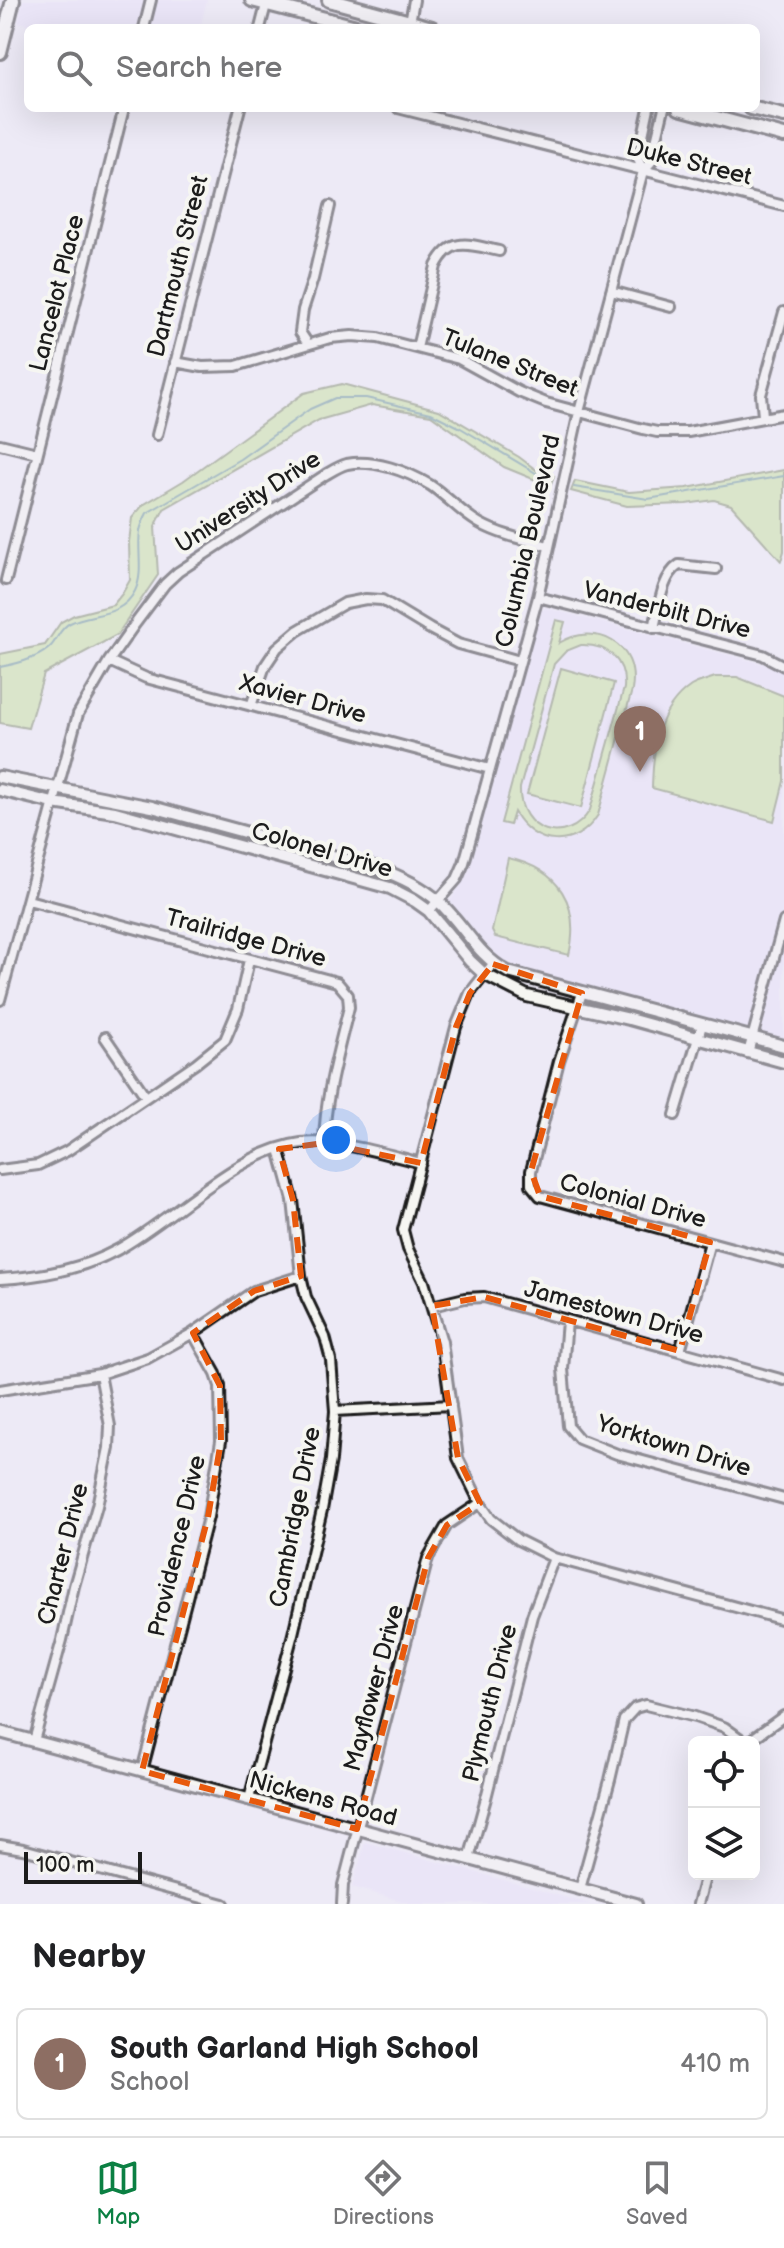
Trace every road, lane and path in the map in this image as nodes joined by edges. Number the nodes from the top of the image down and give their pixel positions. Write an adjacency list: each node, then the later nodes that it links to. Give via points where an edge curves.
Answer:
1 (13, 0): 12 (main road)
2 (151, 0): 7 (street)
3 (252, 0): 6 (main road)
4 (329, 0): 10 (main road)
5 (414, 0): 11 (street)
6 (267, 2): 8 (street); 9 (main road)
7 (145, 24)
8 (261, 24)
9 (346, 24)
10 (407, 24)
11 (410, 24)
12 (0, 52)
13 (760, 110): 20 (main road)
14 (123, 112): 37 (street, Lancelot Place)
15 (239, 112): 31 (street, Dartmouth Street)
16 (414, 112): 22 (street, Duke Street)
17 (648, 112): 22 (street, Columbia Boulevard, via 638,159)
18 (663, 112): 22 (street, Columbia Boulevard, via 651,162)
19 (694, 112): 21 (main road)
20 (784, 116)
21 (784, 136)
22 (643, 171): 24 (street, Duke Street); 26 (street, Columbia Boulevard)
23 (330, 206): 29 (street, via 303,310 300,332)
24 (784, 206)
25 (499, 251): 30 (street, via 466,244 442,254)
26 (611, 291): 27 (street); 32 (street, Columbia Boulevard)
27 (671, 307)
28 (784, 312): 34 (street, via 761,395)
29 (308, 344): 30 (street, Tulane Street, via 352,336); 31 (street, Tulane Street, via 236,366)
30 (417, 348): 32 (street, Tulane Street, via 459,359 519,392)
31 (175, 362): 35 (street, Dartmouth Street)
32 (579, 412): 34 (street, Tulane Street, via 657,432 688,432); 38 (street, Columbia Boulevard)
33 (784, 414): 34 (street, Tulane Street)
34 (763, 416)
35 (157, 435)
36 (0, 444): 37 (street)
37 (37, 453): 40 (street, Lancelot Place)
38 (549, 546): 41 (street, Columbia Boulevard); 43 (street, University Drive, via 493,531 431,486 387,467 343,465 178,572)
39 (716, 569): 42 (street, via 672,569)
40 (6, 580)
41 (538, 597): 42 (street, Vanderbilt Drive); 44 (street, Columbia Boulevard)
42 (654, 628): 45 (street, Vanderbilt Drive, via 763,655)
43 (109, 661): 46 (street, Xavier Drive, via 146,678); 49 (street, University Drive, via 78,714)
44 (520, 661): 46 (street, via 458,644 382,600 366,599 345,603 277,648); 47 (street, Columbia Boulevard)
45 (784, 666)
46 (251, 706): 47 (street, Xavier Drive)
47 (490, 769): 53 (street, Columbia Boulevard, via 464,863)
48 (0, 777): 49 (street, Colonel Drive)
49 (58, 787): 51 (street, University Drive); 53 (street, Colonel Drive, via 377,868)
50 (0, 790): 51 (street, Colonel Drive)
51 (53, 803): 52 (street, University Drive); 54 (street, Colonel Drive, via 115,812 365,880)
52 (28, 900): 56 (street, Trailridge Drive); 60 (street, University Drive)
53 (438, 901): 54 (street, Columbia Boulevard); 57 (street, Colonel Drive)
54 (429, 911): 58 (street, Colonel Drive)
55 (784, 921): 64 (street)
56 (249, 960): 69 (street, via 225,1040); 71 (street, Trailridge Drive, via 337,982 348,995 328,1089)
57 (493, 964): 58 (street); 59 (street, Colonel Drive)
58 (484, 974): 61 (street, Colonel Drive, via 527,996); 73 (street, via 456,1027)
59 (582, 993): 61 (street, Colonial Drive); 62 (street, Colonel Drive)
60 (0, 1000)
61 (577, 1008): 65 (street, Colonel Drive); 75 (street, Colonial Drive, via 559,1061 531,1185 540,1196)
62 (702, 1025): 64 (street, Colonel Drive); 65 (street)
63 (105, 1037): 69 (street)
64 (753, 1037): 66 (street, Colonel Drive); 67 (street)
65 (698, 1038): 67 (street, Colonel Drive); 70 (street)
66 (784, 1046)
67 (748, 1053): 68 (street, Colonel Drive)
68 (784, 1062)
69 (146, 1097): 74 (street, via 67,1151 38,1165)
70 (675, 1115)
71 (324, 1143): 72 (street); 73 (street)
72 (279, 1149): 77 (street, Cambridge Drive, via 293,1200); 78 (street, via 247,1162 92,1262 33,1277)
73 (421, 1163): 79 (street, via 403,1230)
74 (0, 1170)
75 (710, 1242): 76 (street, Colonial Drive); 82 (street)
76 (784, 1262)
77 (301, 1276): 81 (street, via 254,1291); 87 (street, Cambridge Drive, via 331,1360)
78 (0, 1279)
79 (432, 1306): 80 (street, Jamestown Drive, via 484,1297); 86 (street)
80 (567, 1321): 82 (street, Jamestown Drive); 88 (street, Yorktown Drive, via 563,1369 568,1426 579,1439)
81 (193, 1333): 83 (street, via 148,1358); 97 (street, Providence Drive, via 220,1386 221,1441 208,1517)
82 (680, 1351): 84 (street, Jamestown Drive)
83 (100, 1374): 85 (street); 96 (street, Charter Drive, via 109,1448)
84 (784, 1380)
85 (0, 1390)
86 (451, 1405): 87 (street); 89 (street, via 458,1458)
87 (335, 1411): 98 (street, Cambridge Drive, via 322,1510)
88 (784, 1499)
89 (480, 1503): 90 (street, via 518,1540); 99 (street, Mayflower Drive, via 447,1525 428,1558)
90 (554, 1558): 91 (street); 101 (street, Plymouth Drive, via 532,1616)
91 (784, 1620)
92 (784, 1716): 95 (street)
93 (0, 1732): 96 (street, Nickens Road)
94 (737, 1736): 103 (street, via 695,1717 646,1705 635,1708 624,1720)
95 (755, 1736)
96 (34, 1741): 97 (street, Nickens Road)
97 (142, 1771): 98 (street, Nickens Road)
98 (249, 1799): 99 (street, Nickens Road)
99 (357, 1829): 101 (street, Nickens Road); 105 (street, Mayflower Drive)
100 (0, 1845): 104 (street)
101 (469, 1859): 103 (street, Nickens Road)
102 (704, 1880): 107 (street)
103 (580, 1889): 106 (street, Nickens Road)
104 (224, 1904)
105 (342, 1904)
106 (636, 1904)
107 (698, 1904)

